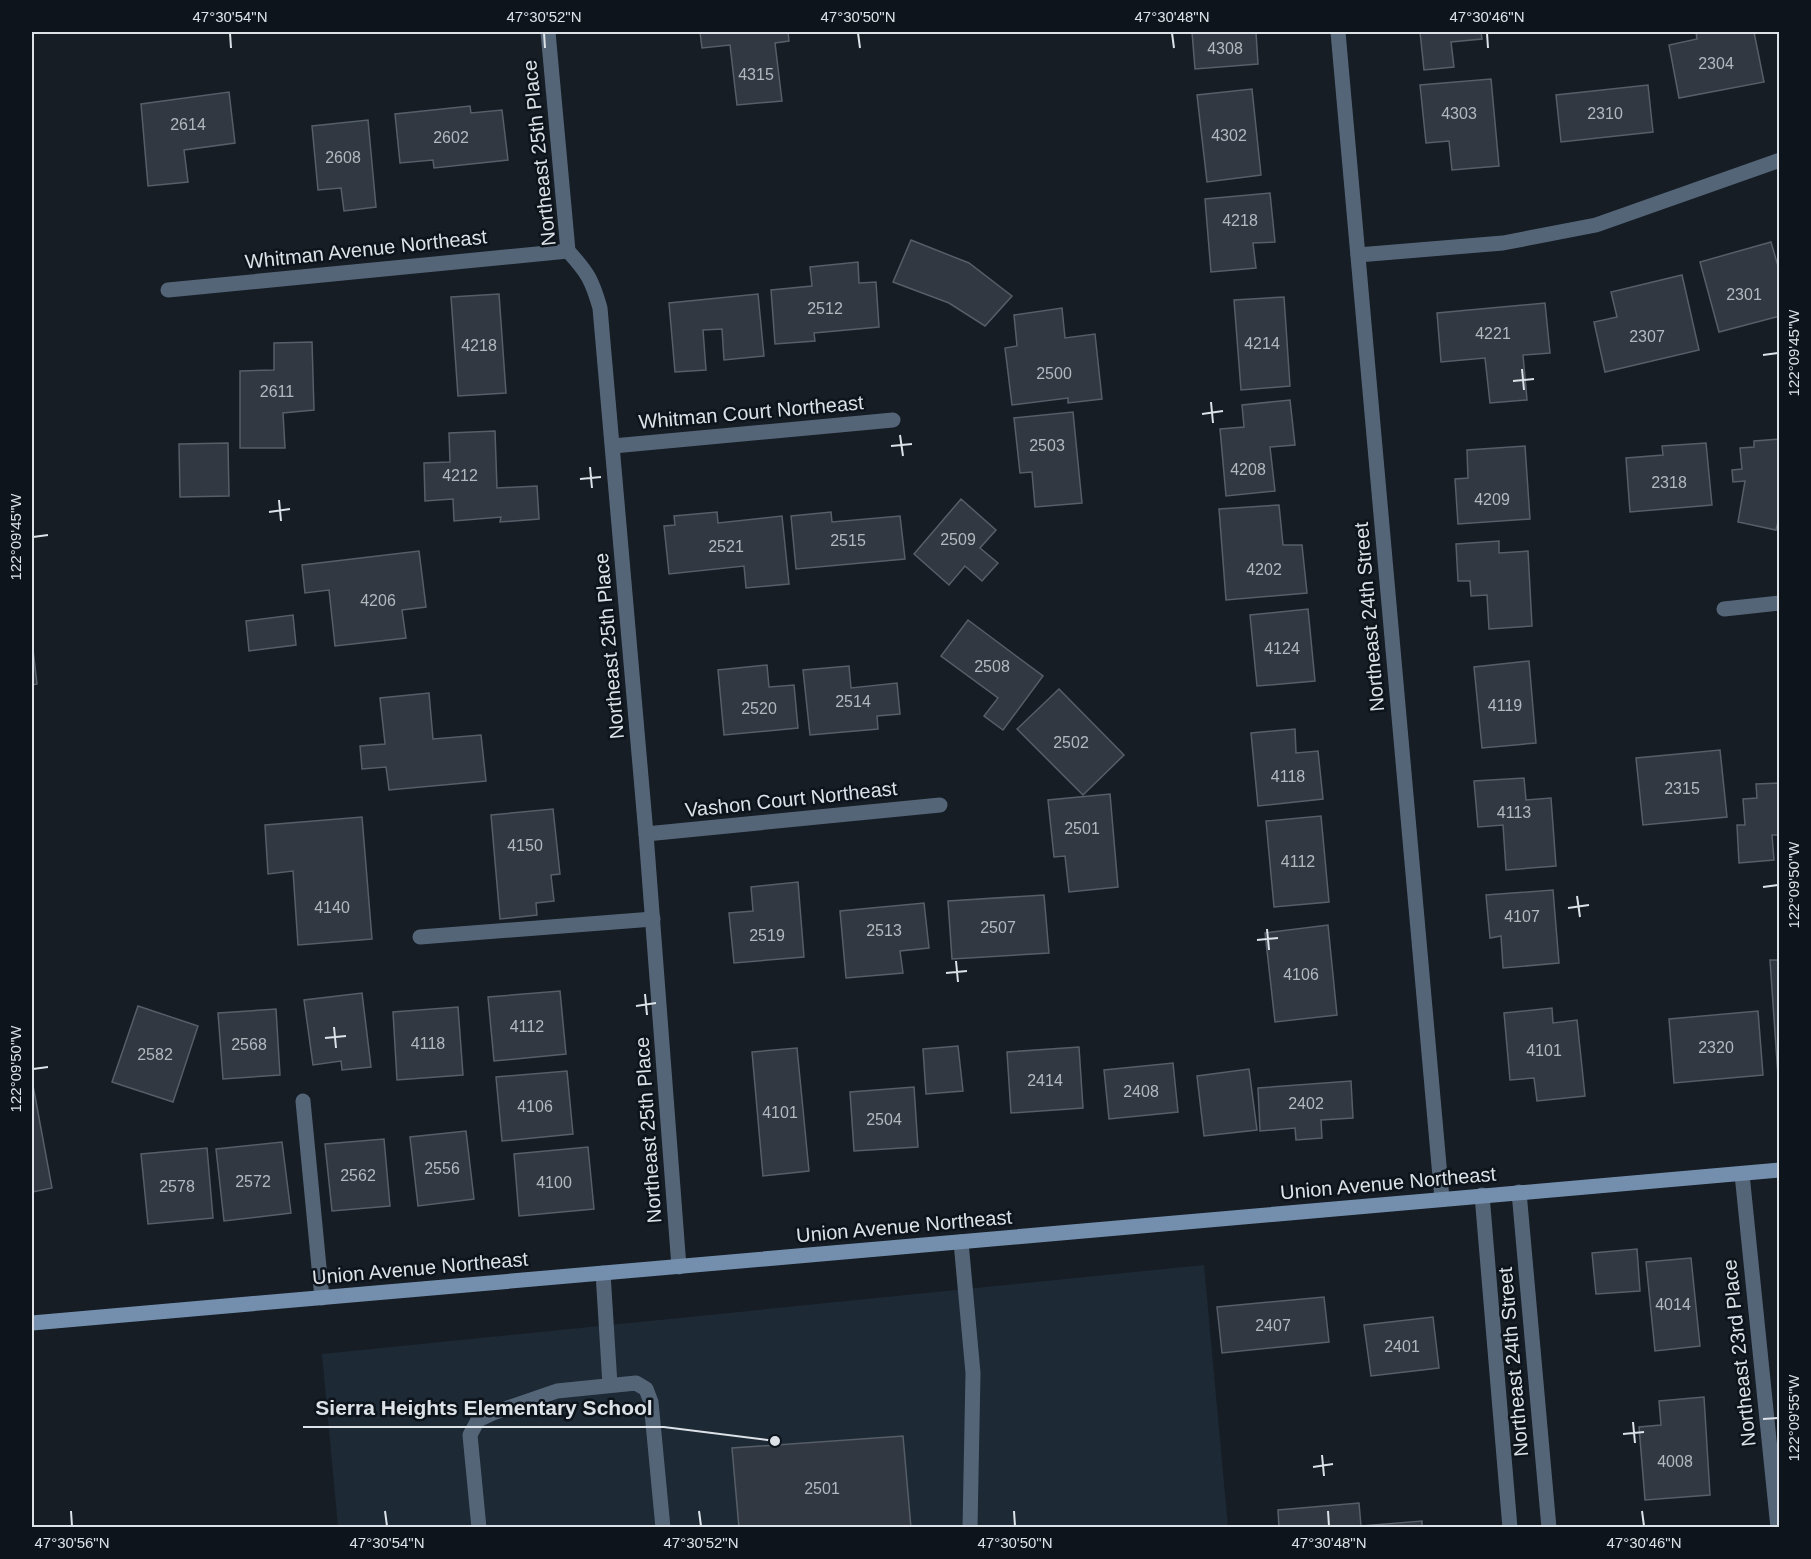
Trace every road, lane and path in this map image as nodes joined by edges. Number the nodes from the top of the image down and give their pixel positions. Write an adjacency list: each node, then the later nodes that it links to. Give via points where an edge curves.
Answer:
1 (548, 32): 4 (street, Northeast 25th Place)
2 (1338, 32): 5 (street, Northeast 24th Street)
3 (1779, 160): 5 (street, via 1596,225 1503,243)
4 (568, 251): 6 (street, Whitman Avenue Northeast); 8 (street, Northeast 25th Place, via 593,284 600,308)
5 (1358, 255): 20 (street, Northeast 24th Street)
6 (168, 290)
7 (893, 420): 8 (street, Whitman Court Northeast)
8 (613, 446): 12 (street, Northeast 25th Place)
9 (1779, 603): 10 (street)
10 (1724, 609)
11 (940, 805): 12 (street, Vashon Court Northeast)
12 (646, 834): 13 (street, Northeast 25th Place)
13 (653, 919): 14 (street); 22 (street, Northeast 25th Place)
14 (420, 937)
15 (303, 1101): 24 (street)
16 (1779, 1170): 17 (street, Union Avenue Northeast)
17 (1742, 1174): 18 (street, Union Avenue Northeast); 32 (street, Northeast 23rd Place)
18 (1519, 1192): 19 (street, Union Avenue Northeast); 31 (street, Northeast 24th Street)
19 (1482, 1195): 20 (street, Union Avenue Northeast); 30 (street)
20 (1442, 1199): 21 (street, Union Avenue Northeast)
21 (961, 1242): 22 (street, Union Avenue Northeast); 29 (street, via 973,1372)
22 (680, 1267): 23 (street, Union Avenue Northeast)
23 (603, 1273): 24 (street, Union Avenue Northeast); 26 (street)
24 (322, 1298): 25 (street, Union Avenue Northeast)
25 (32, 1323)
26 (610, 1385): 27 (street, via 557,1391 478,1420 470,1435); 28 (street, via 636,1383 646,1389 651,1402)
27 (479, 1527)
28 (663, 1527)
29 (970, 1527)
30 (1510, 1527)
31 (1549, 1527)
32 (1778, 1527)

